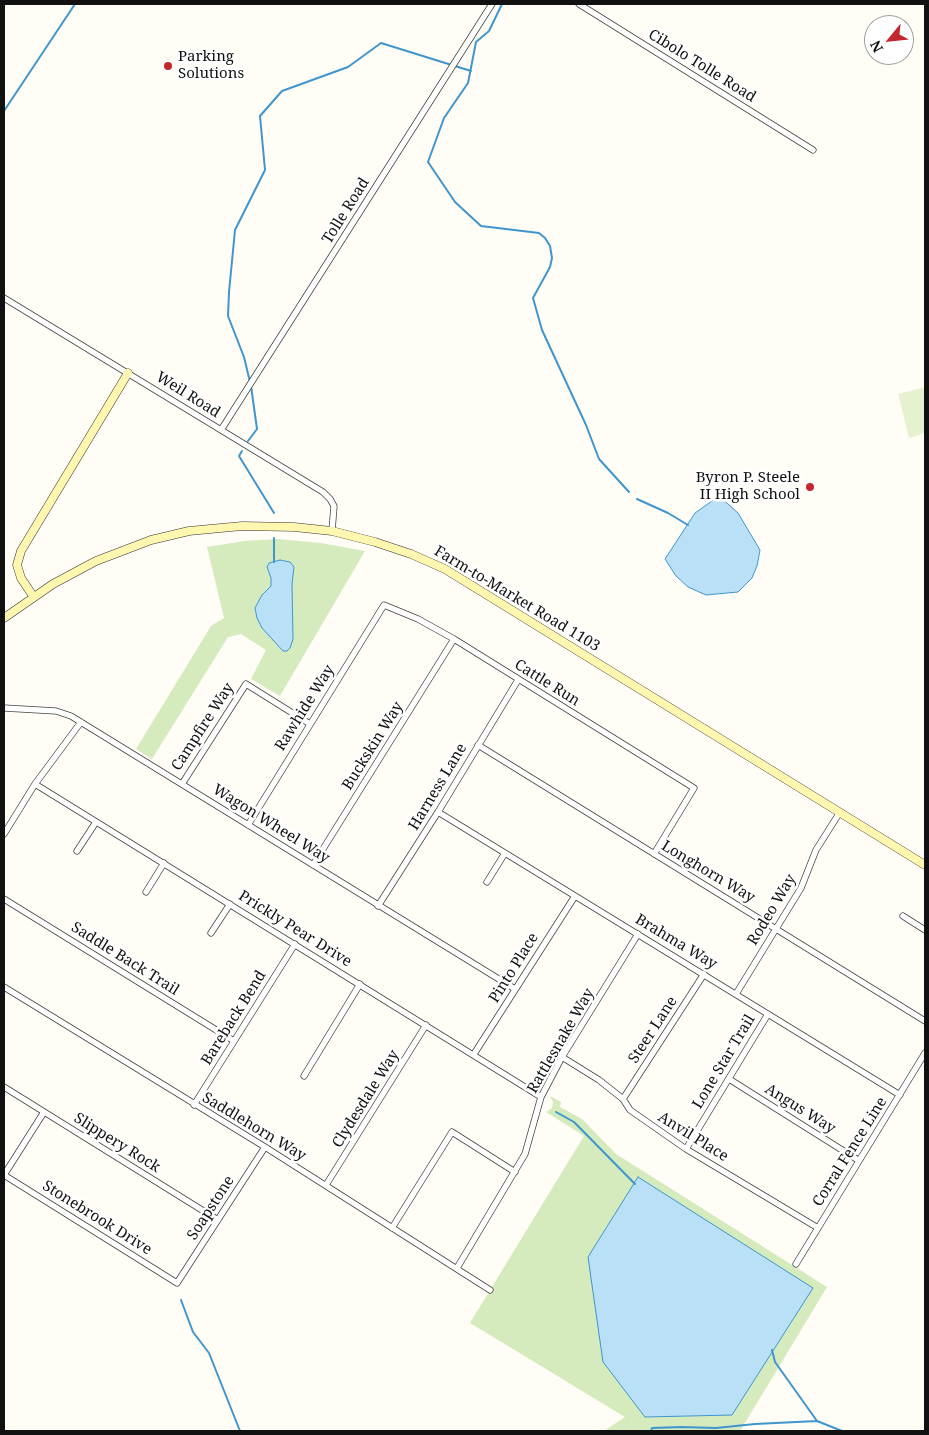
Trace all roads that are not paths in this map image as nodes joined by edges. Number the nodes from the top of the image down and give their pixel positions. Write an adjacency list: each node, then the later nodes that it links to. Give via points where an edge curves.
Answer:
1 (492, 4): 6 (street, Tolle Road)
2 (579, 4): 3 (street, Cibolo Tolle Road)
3 (813, 150)
4 (4, 298): 5 (street, Weil Road)
5 (128, 373): 6 (street, Weil Road); 8 (main road, via 21,551 17,565)
6 (221, 430): 7 (street, Weil Road, via 323,492 334,506)
7 (332, 531): 8 (main road, Farm-to-Market Road 1103, via 260,526 189,531 150,540 96,561); 20 (main road, Farm-to-Market Road 1103, via 411,554 445,569)
8 (33, 596): 10 (main road, Farm-to-Market Road 1103)
9 (384, 605): 11 (street, Cattle Run); 15 (street, Rawhide Way)
10 (4, 618)
11 (454, 639): 12 (street, Cattle Run); 29 (street, Buckskin Way)
12 (518, 680): 16 (street, Harness Lane); 26 (street, Cattle Run, via 694,788)
13 (4, 708): 14 (street, Wagon Wheel Way, via 56,711)
14 (81, 722): 17 (street); 18 (street, Wagon Wheel Way)
15 (310, 724): 18 (street, Campfire Way, via 246,684); 22 (street, Rawhide Way)
16 (478, 745): 19 (street, Harness Lane); 26 (street, Longhorn Way)
17 (35, 784): 21 (street, Prickly Pear Drive); 23 (street)
18 (182, 784): 22 (street, Wagon Wheel Way)
19 (438, 812): 25 (street, Brahma Way); 35 (street, Harness Lane)
20 (840, 812): 28 (main road, Farm-to-Market Road 1103); 37 (street, Rodeo Way, via 816,850 801,888)
21 (96, 822): 24 (street); 27 (street, Prickly Pear Drive)
22 (248, 825): 29 (street, Wagon Wheel Way)
23 (4, 834)
24 (77, 851)
25 (505, 853): 30 (street); 32 (street, Brahma Way)
26 (654, 854): 37 (street, Longhorn Way)
27 (164, 863): 31 (street); 34 (street, Prickly Pear Drive)
28 (925, 865)
29 (313, 866): 35 (street, Wagon Wheel Way)
30 (487, 882)
31 (146, 892)
32 (575, 896): 40 (street, Brahma Way); 45 (street, Pinto Place)
33 (4, 899): 50 (street, Saddle Back Trail)
34 (230, 904): 39 (street); 41 (street, Prickly Pear Drive)
35 (378, 906): 45 (street, Wagon Wheel Way)
36 (903, 916): 38 (street)
37 (776, 928): 46 (street, Rodeo Way); 48 (street, Longhorn Way)
38 (925, 930)
39 (211, 933)
40 (638, 934): 42 (street, Brahma Way); 53 (street, Rattlesnake Way)
41 (295, 944): 43 (street, Prickly Pear Drive); 50 (street, Bareback Bend)
42 (704, 974): 46 (street, Brahma Way); 59 (street, Steer Lane)
43 (360, 984): 49 (street, Prickly Pear Drive); 54 (street)
44 (4, 987): 60 (street, Saddlehorn Way)
45 (515, 990): 52 (street, Pinto Place)
46 (736, 994): 47 (street, Brahma Way)
47 (768, 1014): 55 (street, Lone Star Trail); 57 (street, Brahma Way)
48 (925, 1021)
49 (426, 1025): 52 (street, Prickly Pear Drive); 67 (street, Clydesdale Way)
50 (234, 1041): 60 (street, Bareback Bend)
51 (925, 1053): 57 (street, Corral Fence Line)
52 (474, 1054): 58 (street, Prickly Pear Drive)
53 (562, 1057): 58 (street, Rattlesnake Way); 59 (street, Anvil Place)
54 (304, 1076)
55 (729, 1079): 63 (street, Lone Star Trail); 64 (street, Angus Way)
56 (4, 1087): 61 (street, Slippery Rock)
57 (900, 1095): 64 (street, Corral Fence Line)
58 (541, 1097): 65 (street, Rattlesnake Way, via 524,1154)
59 (623, 1099): 63 (street, Anvil Place, via 630,1110)
60 (194, 1105): 62 (street, Saddlehorn Way)
61 (44, 1112): 66 (street); 68 (street, Slippery Rock)
62 (266, 1147): 67 (street, Saddlehorn Way); 68 (street, Soapstone)
63 (686, 1149): 70 (street, Anvil Place)
64 (858, 1160): 70 (street, Corral Fence Line)
65 (515, 1172): 69 (street, via 452,1132); 72 (street, Rattlesnake Way)
66 (4, 1175): 73 (street, Stonebrook Drive)
67 (326, 1186): 69 (street, Saddlehorn Way)
68 (218, 1220): 73 (street, Soapstone)
69 (392, 1228): 72 (street, Saddlehorn Way)
70 (818, 1228): 71 (street, Corral Fence Line)
71 (796, 1264)
72 (457, 1268): 74 (street, Saddlehorn Way)
73 (177, 1282)
74 (490, 1290)

